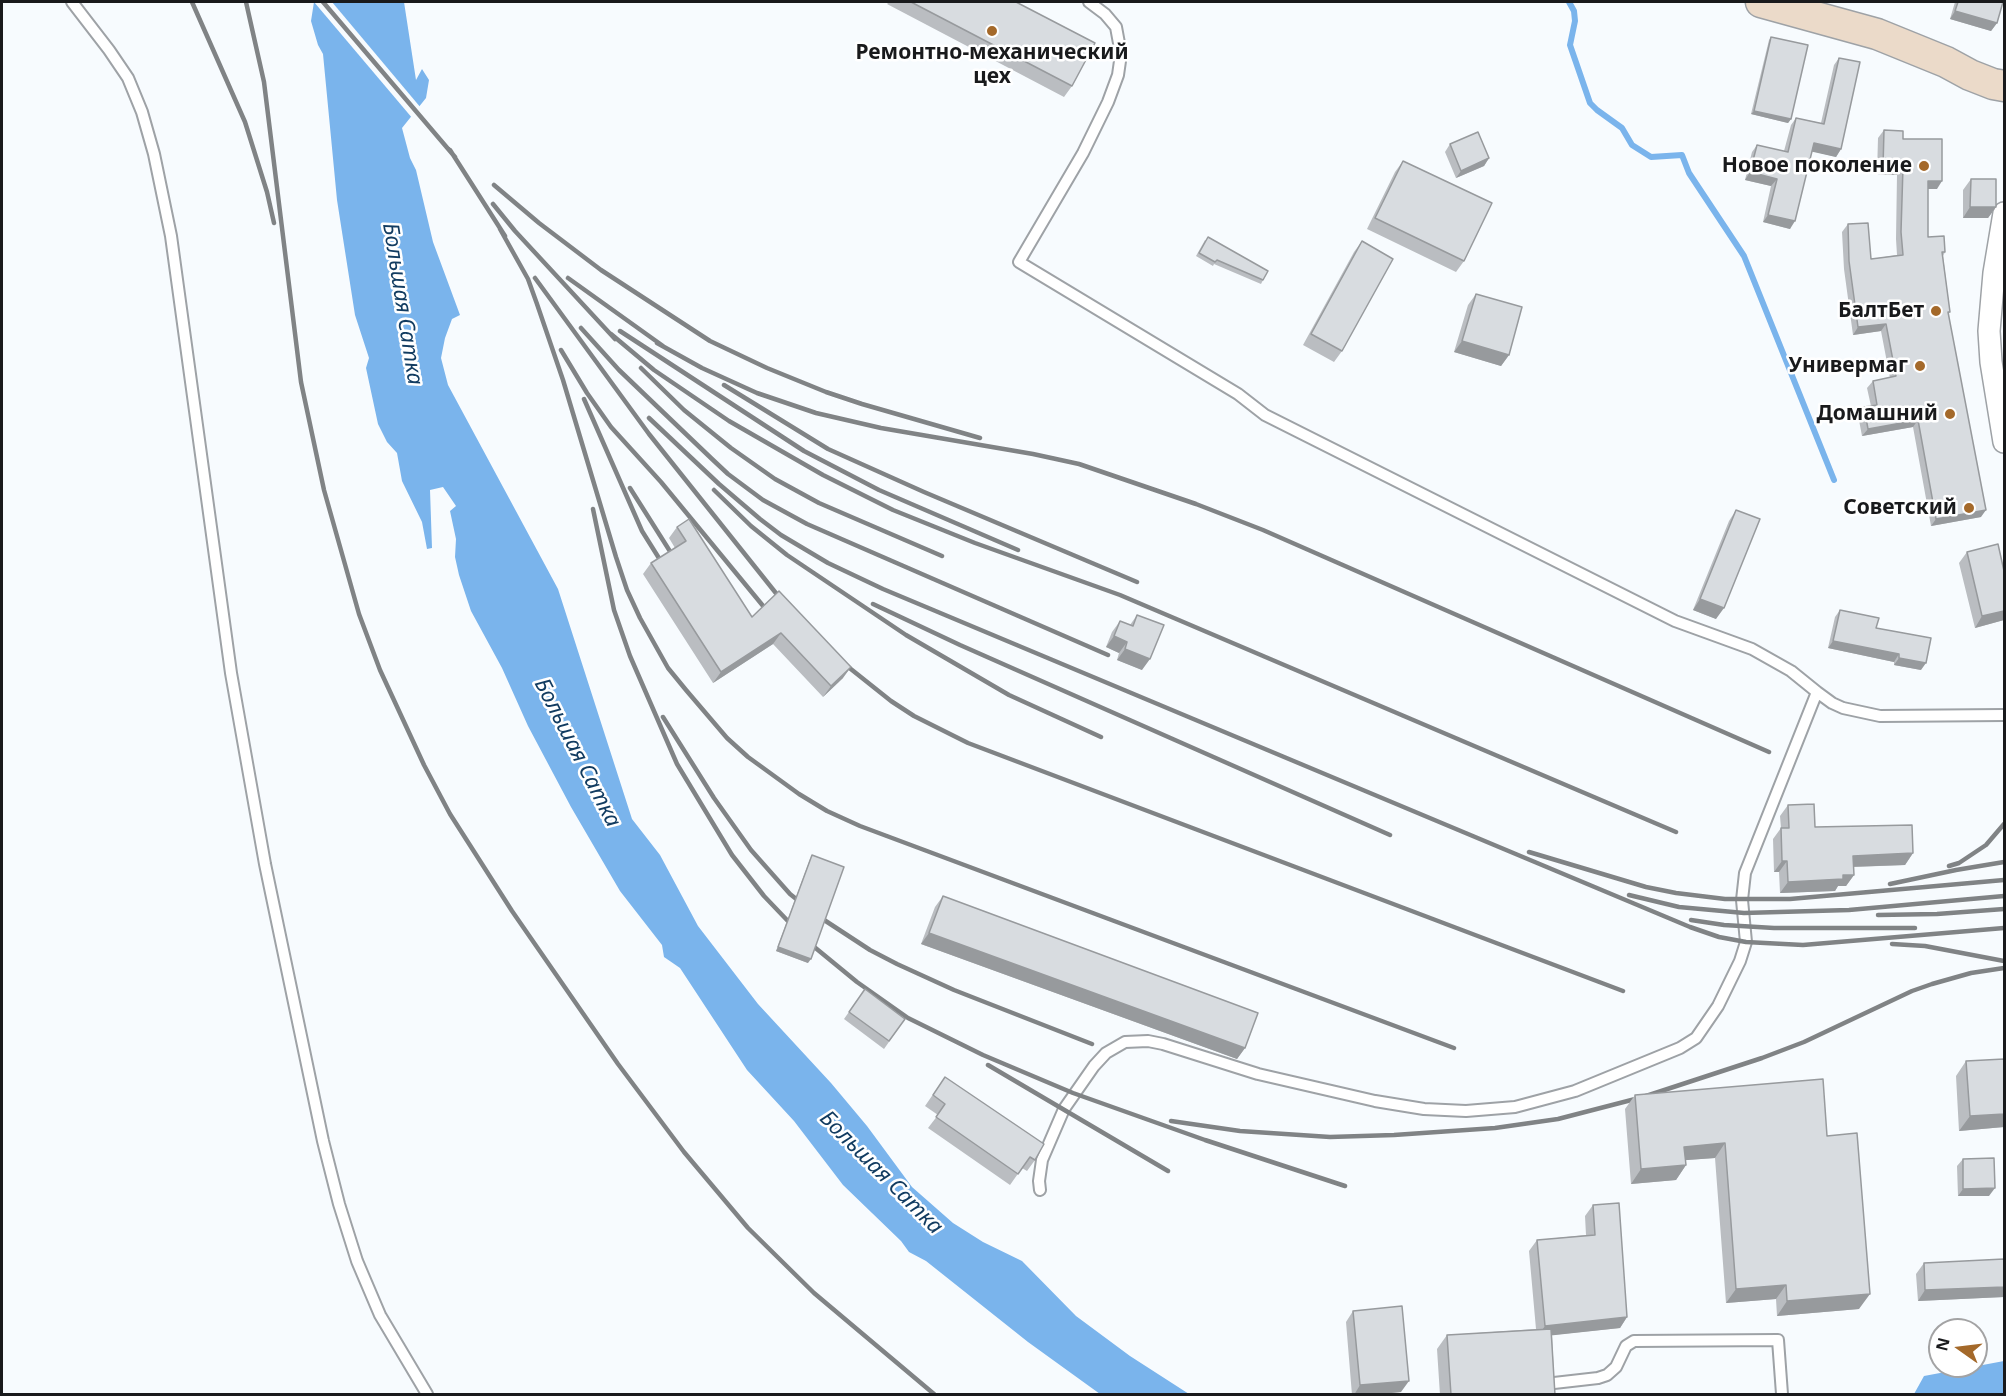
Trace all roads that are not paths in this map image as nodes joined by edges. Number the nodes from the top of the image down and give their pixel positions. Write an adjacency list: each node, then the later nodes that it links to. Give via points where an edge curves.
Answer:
1 (72, 2): 11 (lane, via 128,78 154,154 171,236 231,673 265,864 323,1141 357,1261 380,1315)
2 (1089, 2): 7 (lane, via 1116,27 1121,54 1118,75 1083,153 1019,262 1238,394 1265,415 1675,621 1752,649 1791,671)
3 (1761, 2): 4 (street, via 1877,34)
4 (2004, 86)
5 (2004, 213): 6 (street, via 1989,331)
6 (2004, 442)
7 (1817, 692): 8 (lane, via 1844,708 1880,716); 9 (lane, via 1745,873 1742,900 1746,942 1740,961 1718,1006 1696,1038 1575,1091 1515,1107 1466,1111 1375,1101 1258,1074 1163,1044 1125,1042 1094,1066 1064,1109 1042,1160)
8 (2004, 715)
9 (1040, 1190)
10 (1554, 1383): 12 (lane, via 1607,1375 1616,1367 1626,1346 1634,1341 1778,1340)
11 (427, 1395)
12 (1782, 1395)

